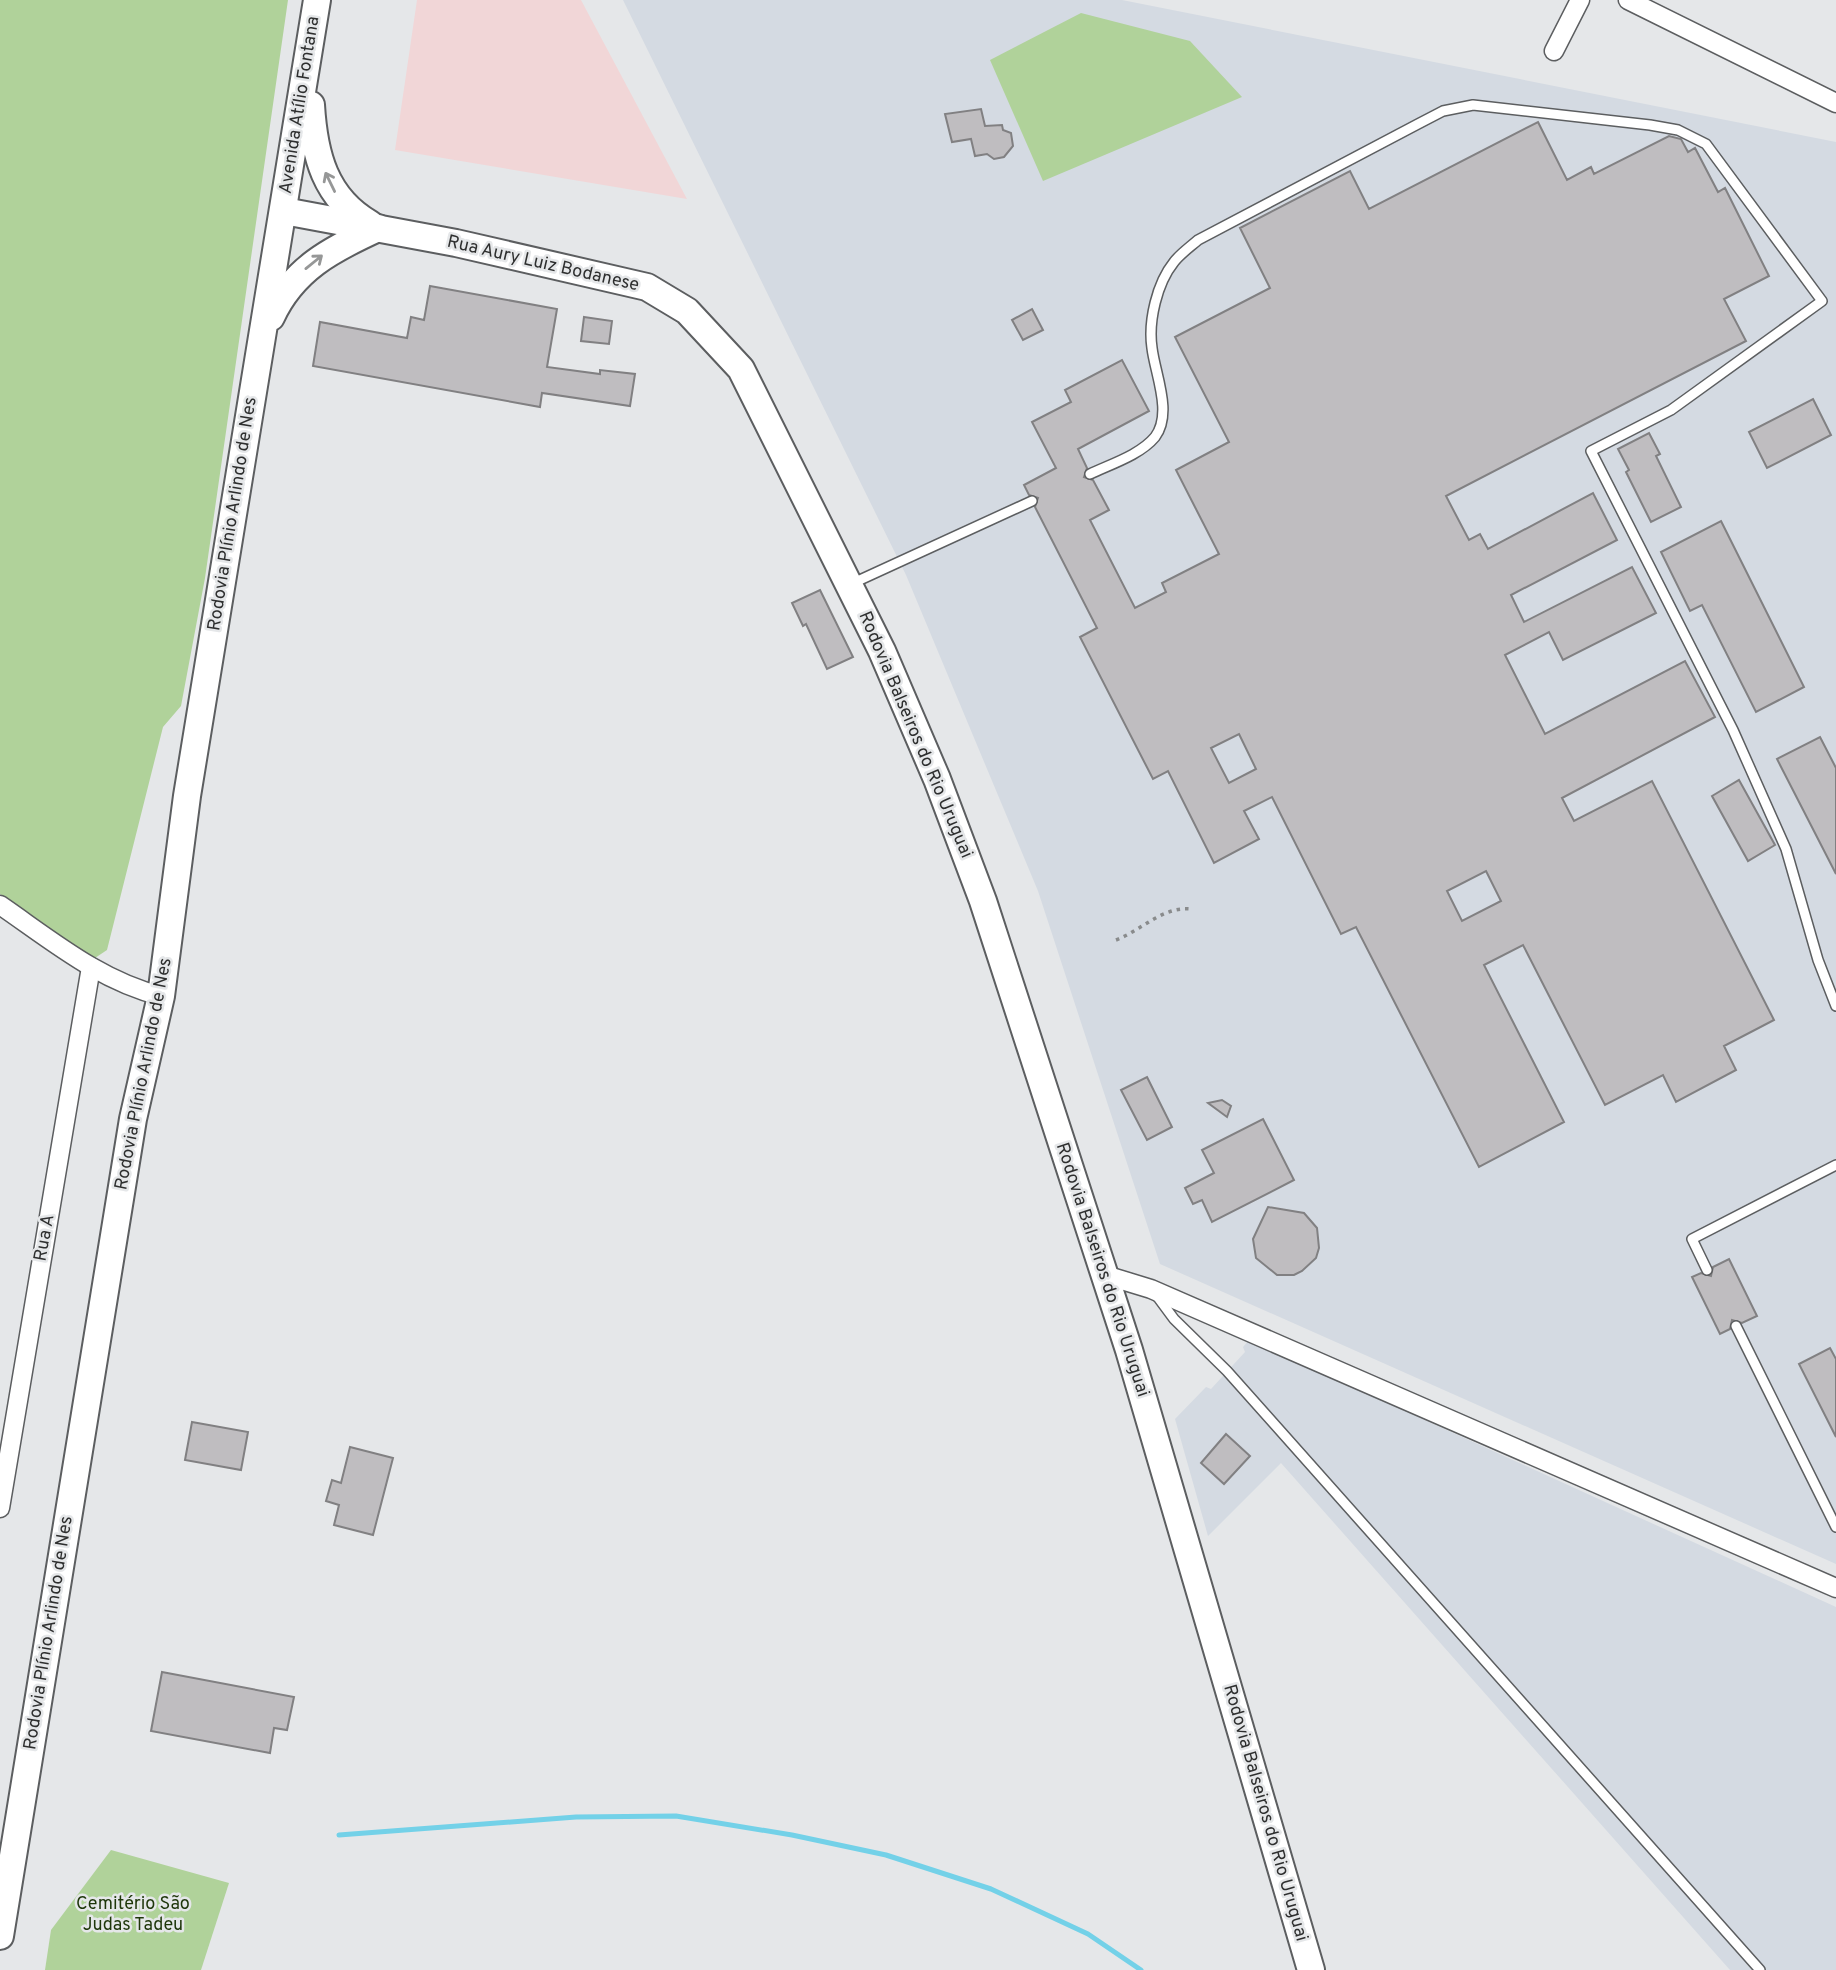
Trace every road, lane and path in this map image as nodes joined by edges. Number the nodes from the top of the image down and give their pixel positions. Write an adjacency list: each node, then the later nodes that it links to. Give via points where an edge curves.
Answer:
1 (317, 0): 5 (main road, Avenida Atílio Fontana)
2 (1580, 0): 4 (street)
3 (1628, 0): 6 (street)
4 (1555, 51)
5 (308, 60): 7 (main road, Avenida Atílio Fontana); 8 (main road, one-way to 5, via 343,205 330,186 313,137)
6 (1836, 103)
7 (284, 211): 8 (main road, Rua Aury Luiz Bodanese); 9 (main road, Rodovia Plínio Arlindo de Nes)
8 (378, 228): 9 (main road, one-way to 8, via 278,301 310,265); 12 (main road, Rua Aury Luiz Bodanese, via 647,287 687,311 741,369)
9 (261, 337): 17 (main road, Rodovia Plínio Arlindo de Nes, via 187,796)
10 (1090, 474): 18 (lane, via 1135,452 1154,439 1161,427 1162,400 1151,345 1154,306 1174,262 1198,240 1443,111 1473,105 1650,125 1678,130 1706,144 1822,301 1671,410 1591,451 1733,730 1786,849)
11 (1032, 501): 12 (lane)
12 (849, 585): 21 (main road, Rodovia Balseiros do Rio Uruguai, via 882,650 984,901)
13 (0, 905): 16 (street)
14 (1191, 909): 15 (path, via 1175,908)
15 (1116, 940)
16 (91, 967): 17 (street, via 133,989); 24 (street, Rua A)
17 (161, 996): 28 (main road, Rodovia Plínio Arlindo de Nes, via 133,1119)
18 (1836, 1006)
19 (1836, 1165): 20 (lane, via 1692,1239)
20 (1707, 1270)
21 (1105, 1275): 22 (street); 29 (main road, Rodovia Balseiros do Rio Uruguai)
22 (1151, 1289): 27 (street); 30 (lane)
23 (1736, 1326): 26 (lane)
24 (5, 1446): 25 (street, Rua A)
25 (0, 1508)
26 (1836, 1527)
27 (1836, 1588)
28 (1, 1924)
29 (1311, 1970)
30 (1760, 1970)

